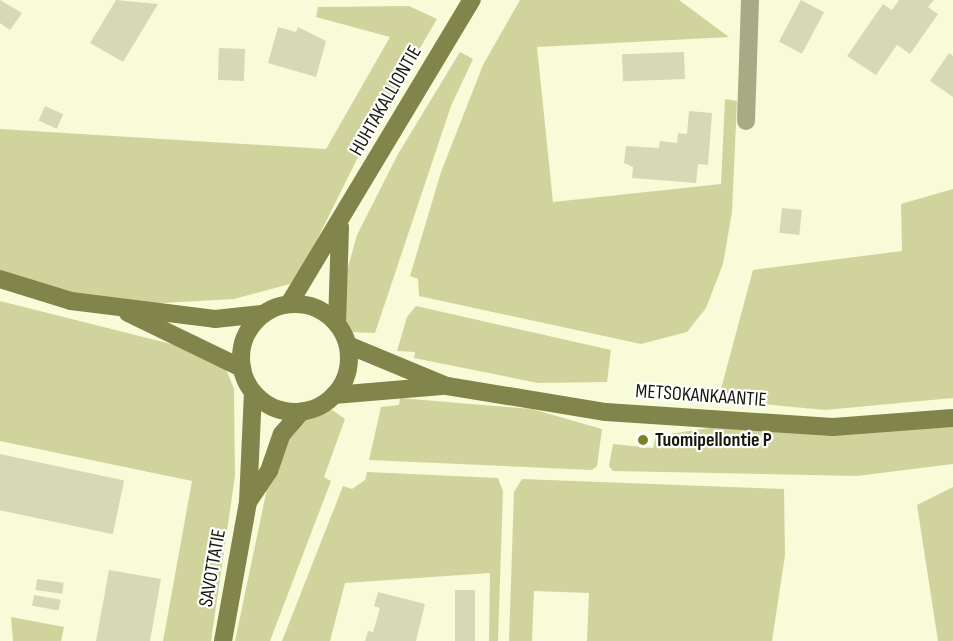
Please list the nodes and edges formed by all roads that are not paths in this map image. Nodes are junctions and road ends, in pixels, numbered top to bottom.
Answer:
1 (472, 0) edge
2 (750, 0) edge
3 (746, 121) dead end
4 (340, 225) junction
5 (0, 279) edge
6 (289, 304) junction
7 (116, 307) junction
8 (262, 314) junction
9 (337, 324) junction
10 (348, 345) junction
11 (242, 368) junction
12 (447, 386) junction
13 (253, 393) junction
14 (334, 395) junction
15 (302, 411) junction
16 (953, 418) edge
17 (248, 502) junction
18 (223, 641) edge

1 - 4 street, HUHTAKALLIONTIE
2 - 3 street
4 - 6 street, HUHTAKALLIONTIE
4 - 9 street
5 - 7 street
6 - 8 street
6 - 9 street
7 - 8 street
7 - 11 street
8 - 11 street
9 - 10 street
10 - 12 street, METSOKANKAANTIE
10 - 14 street
11 - 13 street
12 - 14 street, METSOKANKAANTIE
12 - 16 street, METSOKANKAANTIE
13 - 15 street
13 - 17 street, SAVOTTATIE
14 - 15 street
15 - 17 street, SAVOTTATIE
17 - 18 street, SAVOTTATIE

